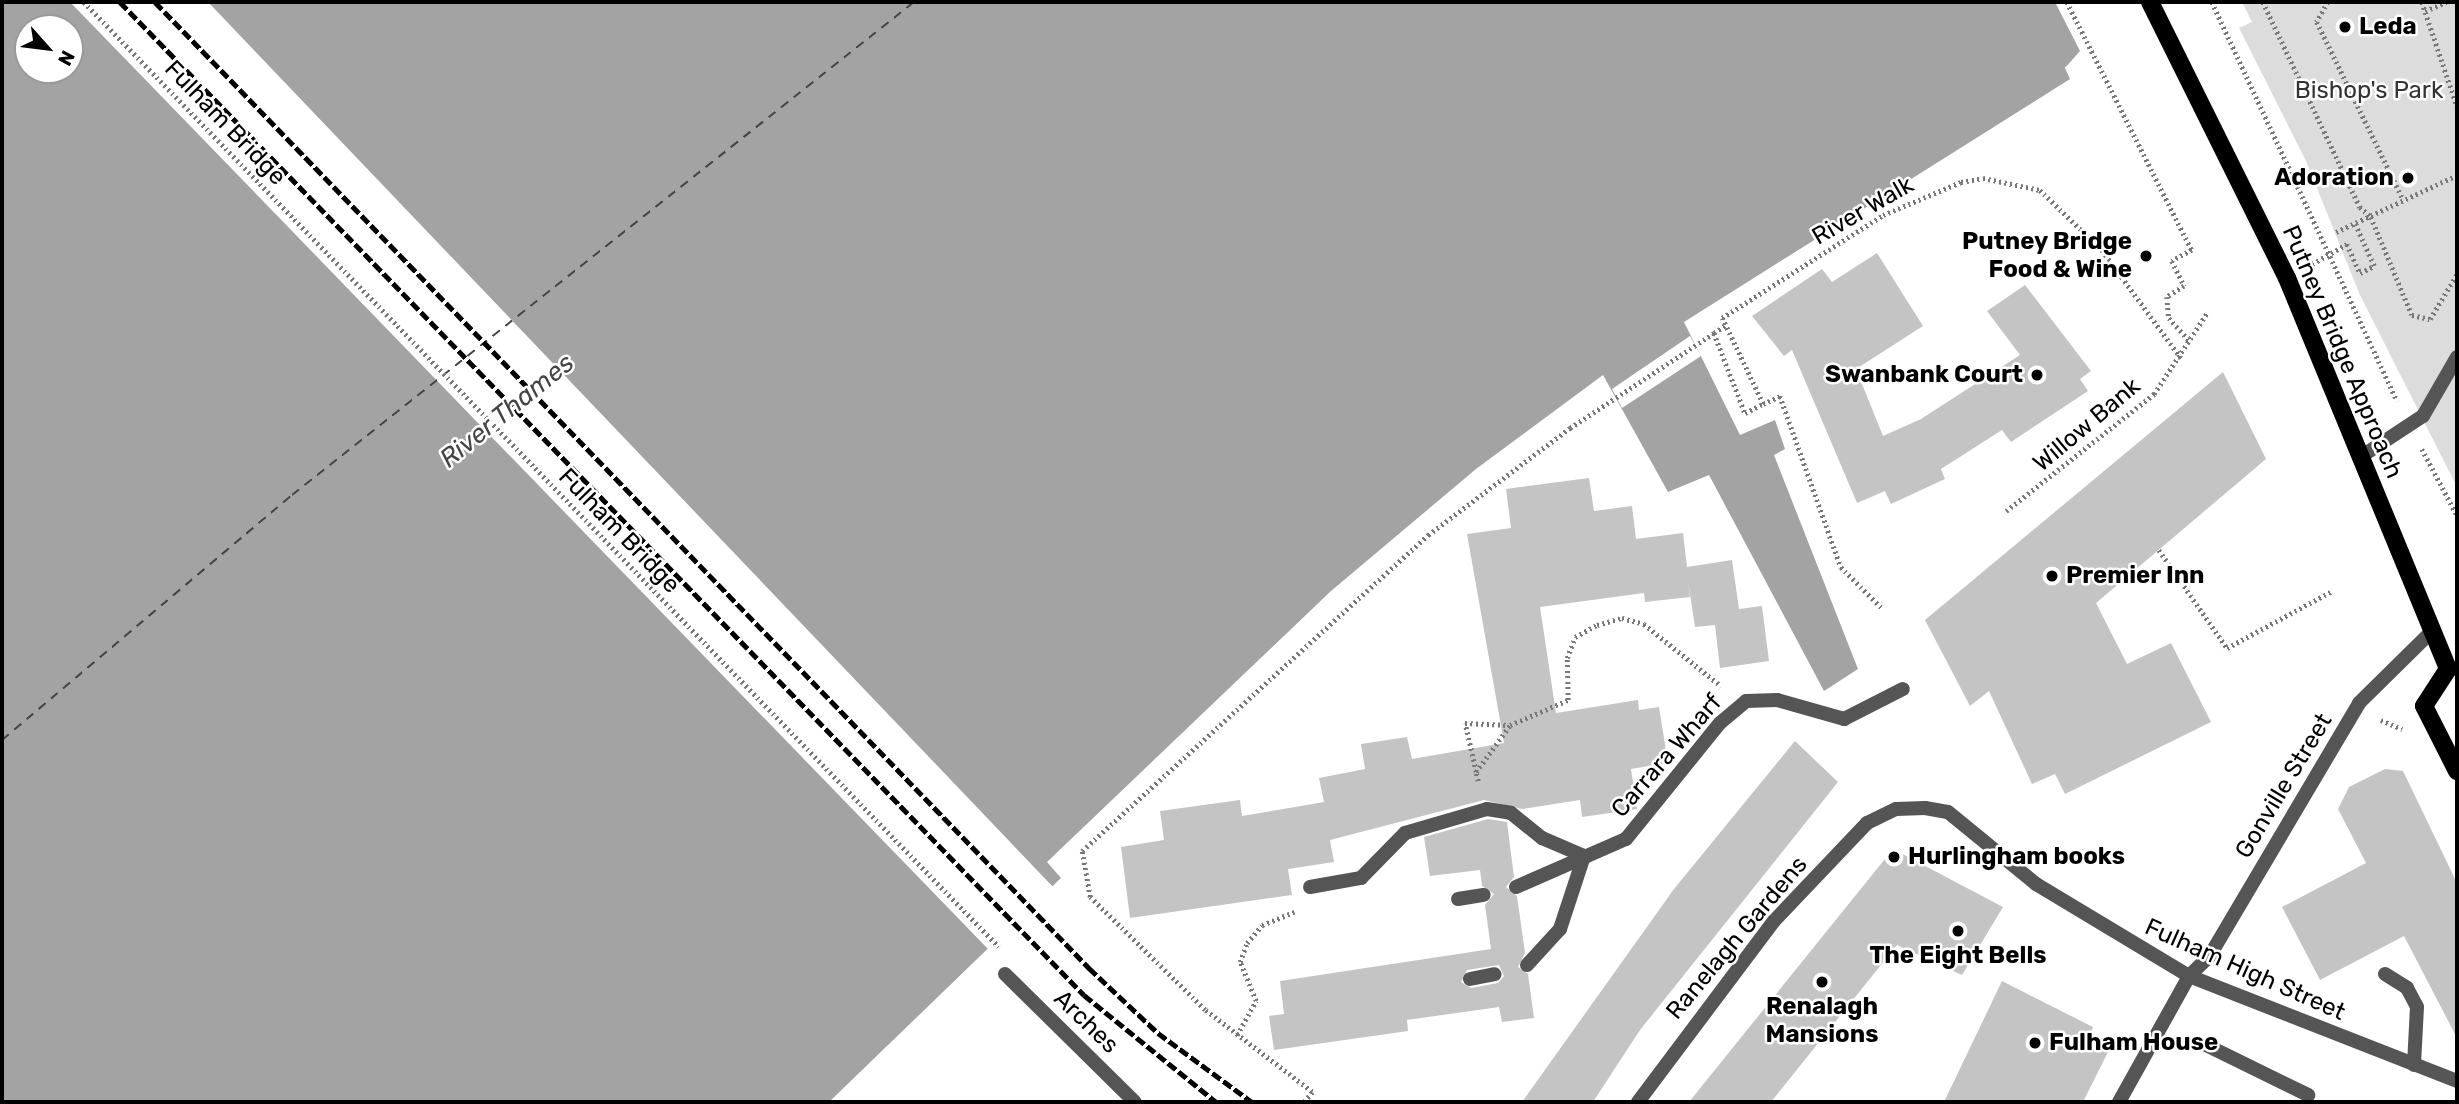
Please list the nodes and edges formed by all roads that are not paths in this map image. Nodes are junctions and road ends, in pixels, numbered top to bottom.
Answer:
1 (2150, 2) edge
2 (2457, 357) edge
3 (2362, 456) junction
4 (2432, 631) junction
5 (2452, 670) edge
6 (1903, 689) dead end
7 (2457, 771) edge
8 (1925, 807) joint
9 (1584, 856) junction
10 (1310, 887) road end
11 (1516, 887) dead end
12 (1484, 895) dead end
13 (1458, 899) dead end
14 (1527, 965) dead end
15 (1004, 974) dead end
16 (1495, 974) dead end
17 (2385, 974) dead end
18 (2189, 976) junction
19 (1470, 979) dead end
20 (2206, 1045) dead end
21 (2414, 1065) junction
22 (2457, 1081) edge
23 (2308, 1095) dead end
24 (1135, 1102) edge
25 (1639, 1102) edge
26 (2119, 1102) edge

1 - 3 main road, Putney Bridge Approach
2 - 3 street
3 - 4 main road, Putney Bridge Approach
4 - 5 main road, Putney Bridge Approach
4 - 18 street, Gonville Street
5 - 7 main road, Putney Bridge Approach
6 - 9 street, Carrara Wharf
8 - 18 street, Fulham High Street
8 - 25 street, Ranelagh Gardens
9 - 10 street
9 - 11 street, Carrara Wharf
9 - 14 street
12 - 13 street
15 - 24 street, Arches
16 - 19 street
17 - 21 street
18 - 21 street, Fulham High Street
18 - 26 street, Gonville Street
20 - 23 street
21 - 22 street, Fulham High Street

